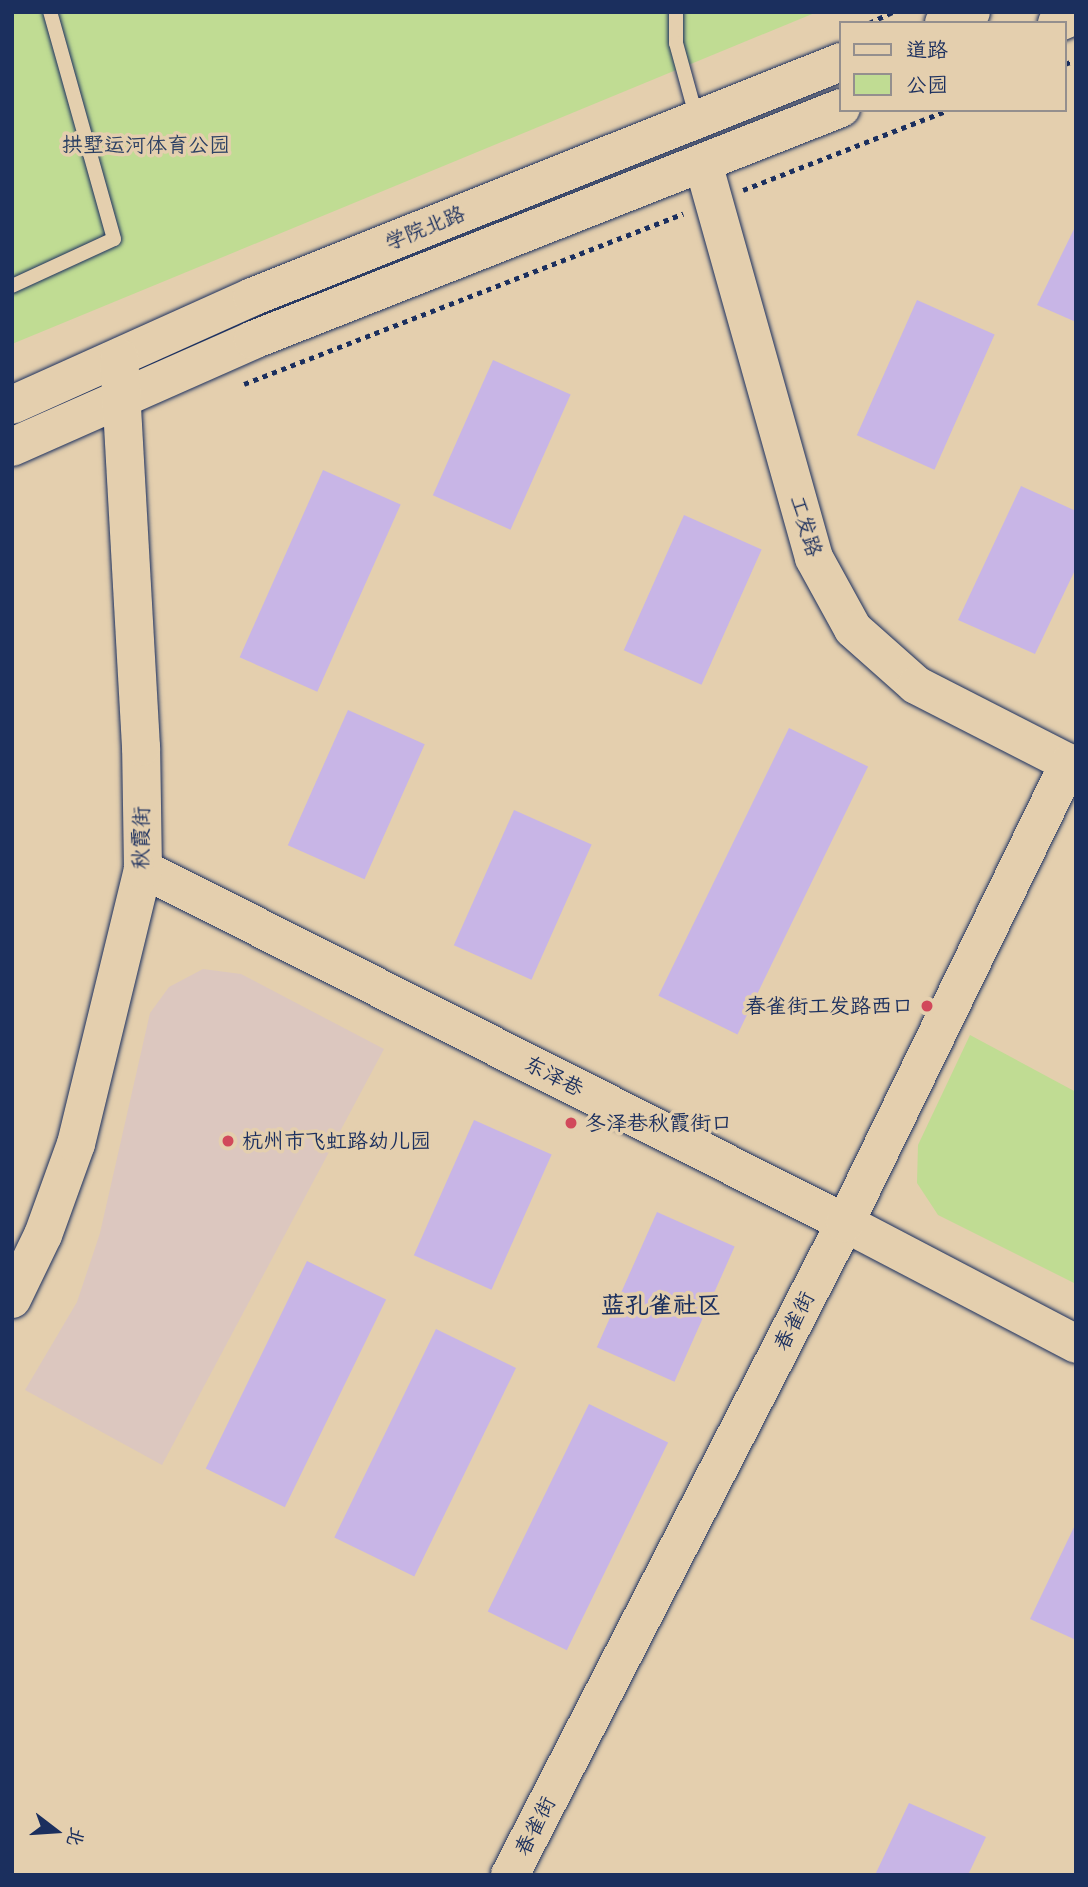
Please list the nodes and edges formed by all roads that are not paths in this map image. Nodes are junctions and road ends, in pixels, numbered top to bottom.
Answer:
1 (50, 12) edge
2 (676, 12) edge
3 (971, 12) edge
4 (949, 21) edge
5 (839, 63) edge
6 (839, 109) edge
7 (697, 120) junction
8 (703, 163) junction
9 (12, 286) edge
10 (119, 358) junction
11 (120, 401) junction
12 (12, 405) edge
13 (12, 447) edge
14 (1072, 765) edge
15 (143, 869) junction
16 (845, 1223) junction
17 (12, 1298) edge
18 (1076, 1345) edge
19 (510, 1875) edge

1 - 9 lane
2 - 7 lane
3 - 4 street
5 - 7 street, 学院北路
6 - 8 street, 学院北路
7 - 10 street, 学院北路
8 - 11 street, 学院北路
8 - 14 street, 工发路
10 - 11 street, 秋霞街
10 - 12 street, 学院北路
11 - 13 street, 学院北路
11 - 15 street, 秋霞街
14 - 16 street, 春雀街
15 - 16 street, 东泽巷
15 - 17 street, 秋霞街
16 - 18 street, 东泽巷
16 - 19 street, 春雀街

